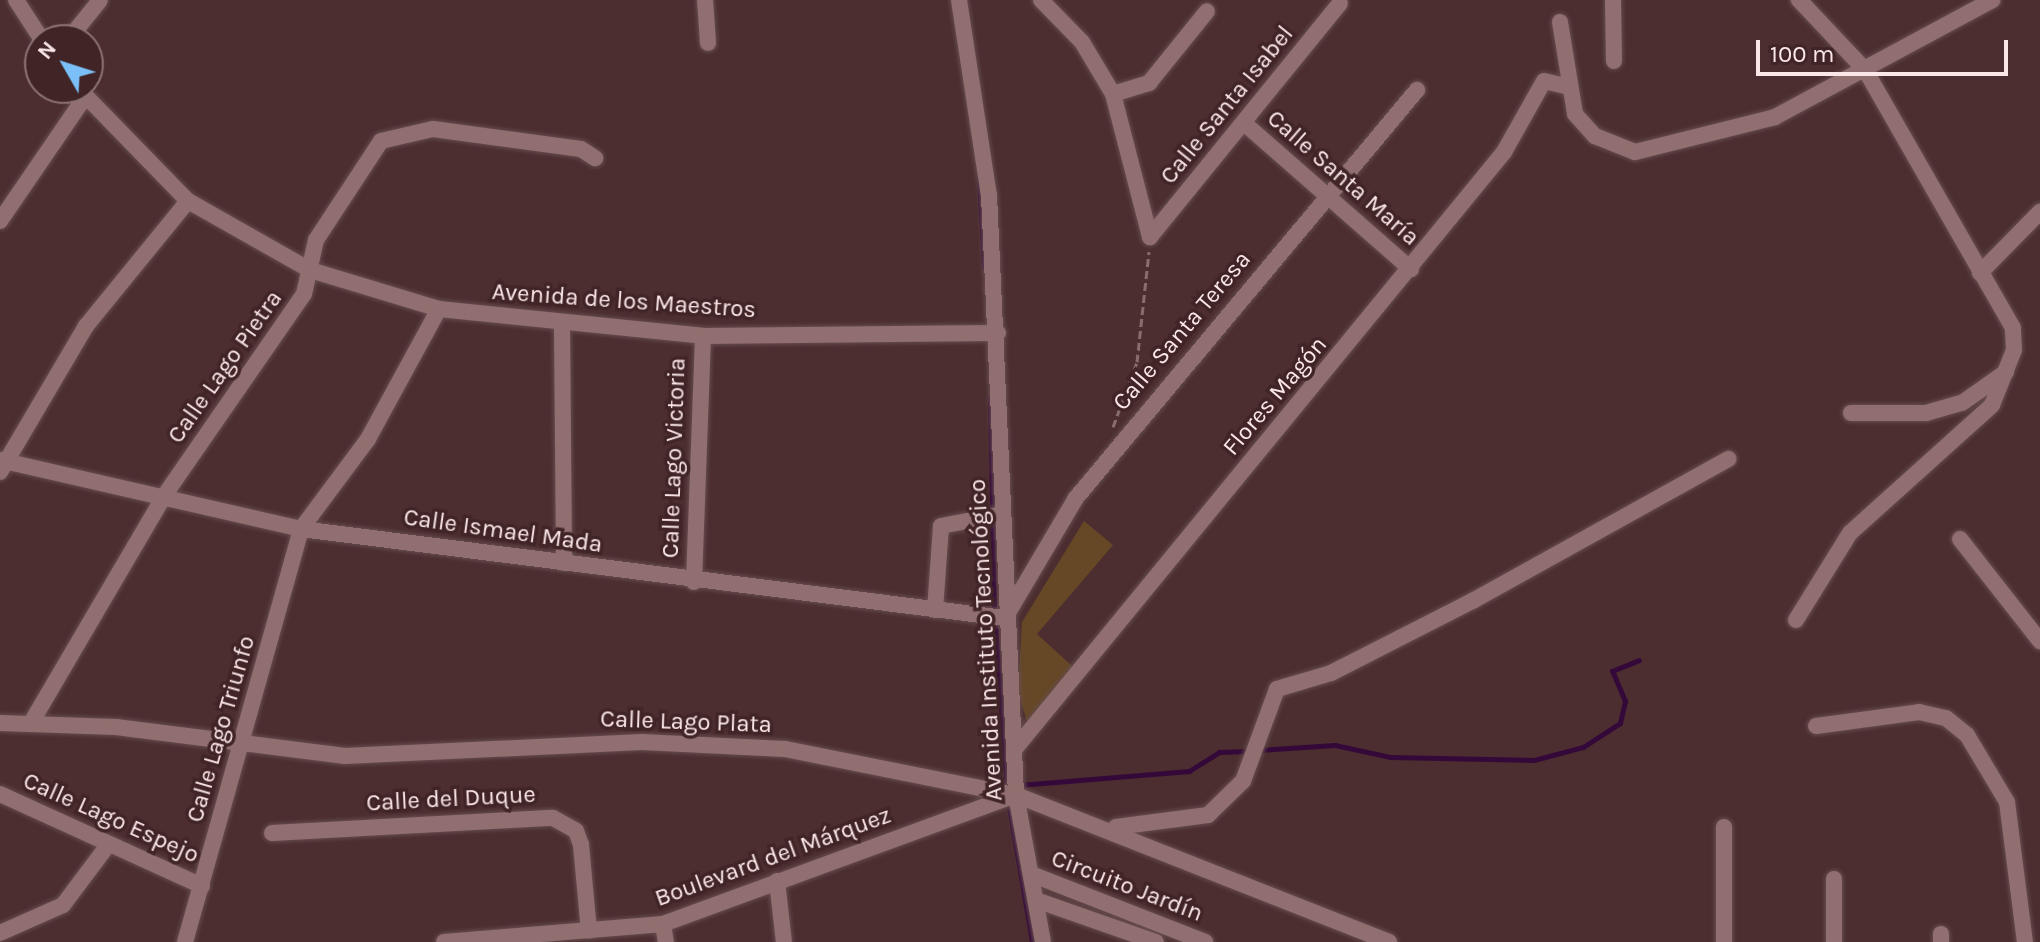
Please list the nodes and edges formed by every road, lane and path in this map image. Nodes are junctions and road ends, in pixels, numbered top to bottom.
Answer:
1 (16, 0) edge
2 (100, 0) edge
3 (705, 0) edge
4 (959, 0) edge
5 (1041, 0) edge
6 (1613, 0) edge
7 (1799, 0) edge
8 (1992, 0) edge
9 (1340, 3) dead end
10 (1207, 11) dead end
11 (1560, 22) dead end
12 (32, 24) edge
13 (81, 24) edge
14 (708, 43) dead end
15 (1614, 61) dead end
16 (1866, 71) junction
17 (1565, 86) junction
18 (1417, 90) dead end
19 (1113, 94) junction
20 (74, 104) edge
21 (92, 104) edge
22 (1244, 123) junction
23 (595, 158) dead end
24 (1327, 194) junction
25 (188, 201) junction
26 (2040, 212) edge
27 (0, 221) edge
28 (1150, 237) junction
29 (1411, 269) junction
30 (310, 270) junction
31 (1980, 273) junction
32 (439, 309) junction
33 (562, 326) junction
34 (998, 333) junction
35 (703, 336) junction
36 (2008, 371) junction
37 (1851, 413) dead end
38 (1109, 436) dead end
39 (1728, 459) dead end
40 (2, 464) edge
41 (164, 496) junction
42 (1003, 514) junction
43 (301, 529) junction
44 (1960, 539) dead end
45 (564, 563) junction
46 (694, 582) junction
47 (935, 610) junction
48 (1005, 618) junction
49 (1796, 620) dead end
50 (2040, 641) edge
51 (0, 723) edge
52 (31, 723) junction
53 (1816, 726) dead end
54 (242, 742) junction
55 (1014, 750) junction
56 (0, 794) edge
57 (1016, 795) junction
58 (1110, 827) junction
59 (1724, 827) dead end
60 (272, 833) dead end
61 (108, 845) junction
62 (1031, 874) junction
63 (1834, 879) dead end
64 (777, 881) junction
65 (202, 886) junction
66 (1036, 900) junction
67 (1154, 923) junction
68 (663, 924) junction
69 (589, 931) junction
70 (0, 933) edge
71 (558, 938) edge
72 (185, 942) edge
73 (444, 942) edge
74 (666, 942) edge
75 (784, 942) edge
76 (1043, 942) edge
77 (1154, 942) edge
78 (1205, 942) edge
79 (1389, 942) edge
80 (1724, 942) edge
81 (1834, 942) edge
82 (2025, 942) edge

1 - 12 street
2 - 13 street
3 - 14 street
4 - 34 street, Avenida Instituto Tecnológico
5 - 19 street, Calle Santa Isabel
6 - 15 street
7 - 16 street
8 - 16 street
9 - 22 street, Calle Santa Isabel
10 - 19 street
11 - 17 street
16 - 17 street
16 - 31 street
17 - 29 street, Flores Magón
18 - 24 street, Calle Santa Teresa
19 - 28 street, Calle Santa Isabel
20 - 27 street
21 - 25 street, Avenida de los Maestros
22 - 24 street, Calle Santa María
22 - 28 street, Calle Santa Isabel
23 - 30 street, Calle Lago Pietra
24 - 29 street, Calle Santa María
24 - 48 street, Calle Santa Teresa
25 - 30 street, Avenida de los Maestros
25 - 40 street
26 - 31 street
28 - 38 path
29 - 55 street, Flores Magón
30 - 32 street, Avenida de los Maestros
30 - 41 street, Calle Lago Pietra
31 - 36 street
32 - 33 street, Avenida de los Maestros
32 - 43 street
33 - 35 street, Avenida de los Maestros
33 - 45 street
34 - 35 street, Avenida de los Maestros
34 - 42 street, Avenida Instituto Tecnológico
35 - 46 street, Calle Lago Victoria
36 - 37 street
36 - 49 street
39 - 58 street
40 - 41 street, Calle Ismael Mada
41 - 43 street, Calle Ismael Mada
41 - 52 street, Calle Lago Pietra
42 - 47 street
42 - 48 street, Avenida Instituto Tecnológico
43 - 45 street, Calle Ismael Mada
43 - 54 street, Calle Lago Triunfo
44 - 50 street
45 - 46 street, Calle Ismael Mada
46 - 47 street, Calle Ismael Mada
47 - 48 street, Calle Ismael Mada
48 - 55 street, Avenida Instituto Tecnológico
51 - 52 street, Calle Lago Plata
52 - 54 street, Calle Lago Plata
53 - 82 street
54 - 57 street, Calle Lago Plata
54 - 65 street, Calle Lago Triunfo
55 - 57 street, Avenida Instituto Tecnológico
56 - 61 street, Calle Lago Espejo
57 - 58 street, Calle Lago Plata
57 - 62 street, Avenida Instituto Tecnológico
57 - 64 street, Boulevard del Márquez
58 - 79 street, Calle Lago Plata
59 - 80 street
60 - 69 street, Calle del Duque
61 - 65 street, Calle Lago Espejo
61 - 70 street
62 - 66 street, Avenida Instituto Tecnológico
62 - 67 street, Circuito Jardín
63 - 81 street
64 - 68 street, Boulevard del Márquez
64 - 75 street
65 - 72 street, Calle Lago Triunfo
66 - 76 street, Avenida Instituto Tecnológico
66 - 77 street, Circuito Jardín
67 - 77 street
67 - 78 street, Circuito Jardín
68 - 69 street, Boulevard del Márquez
68 - 74 street
69 - 71 street, Boulevard del Márquez
71 - 73 street, Boulevard del Márquez

